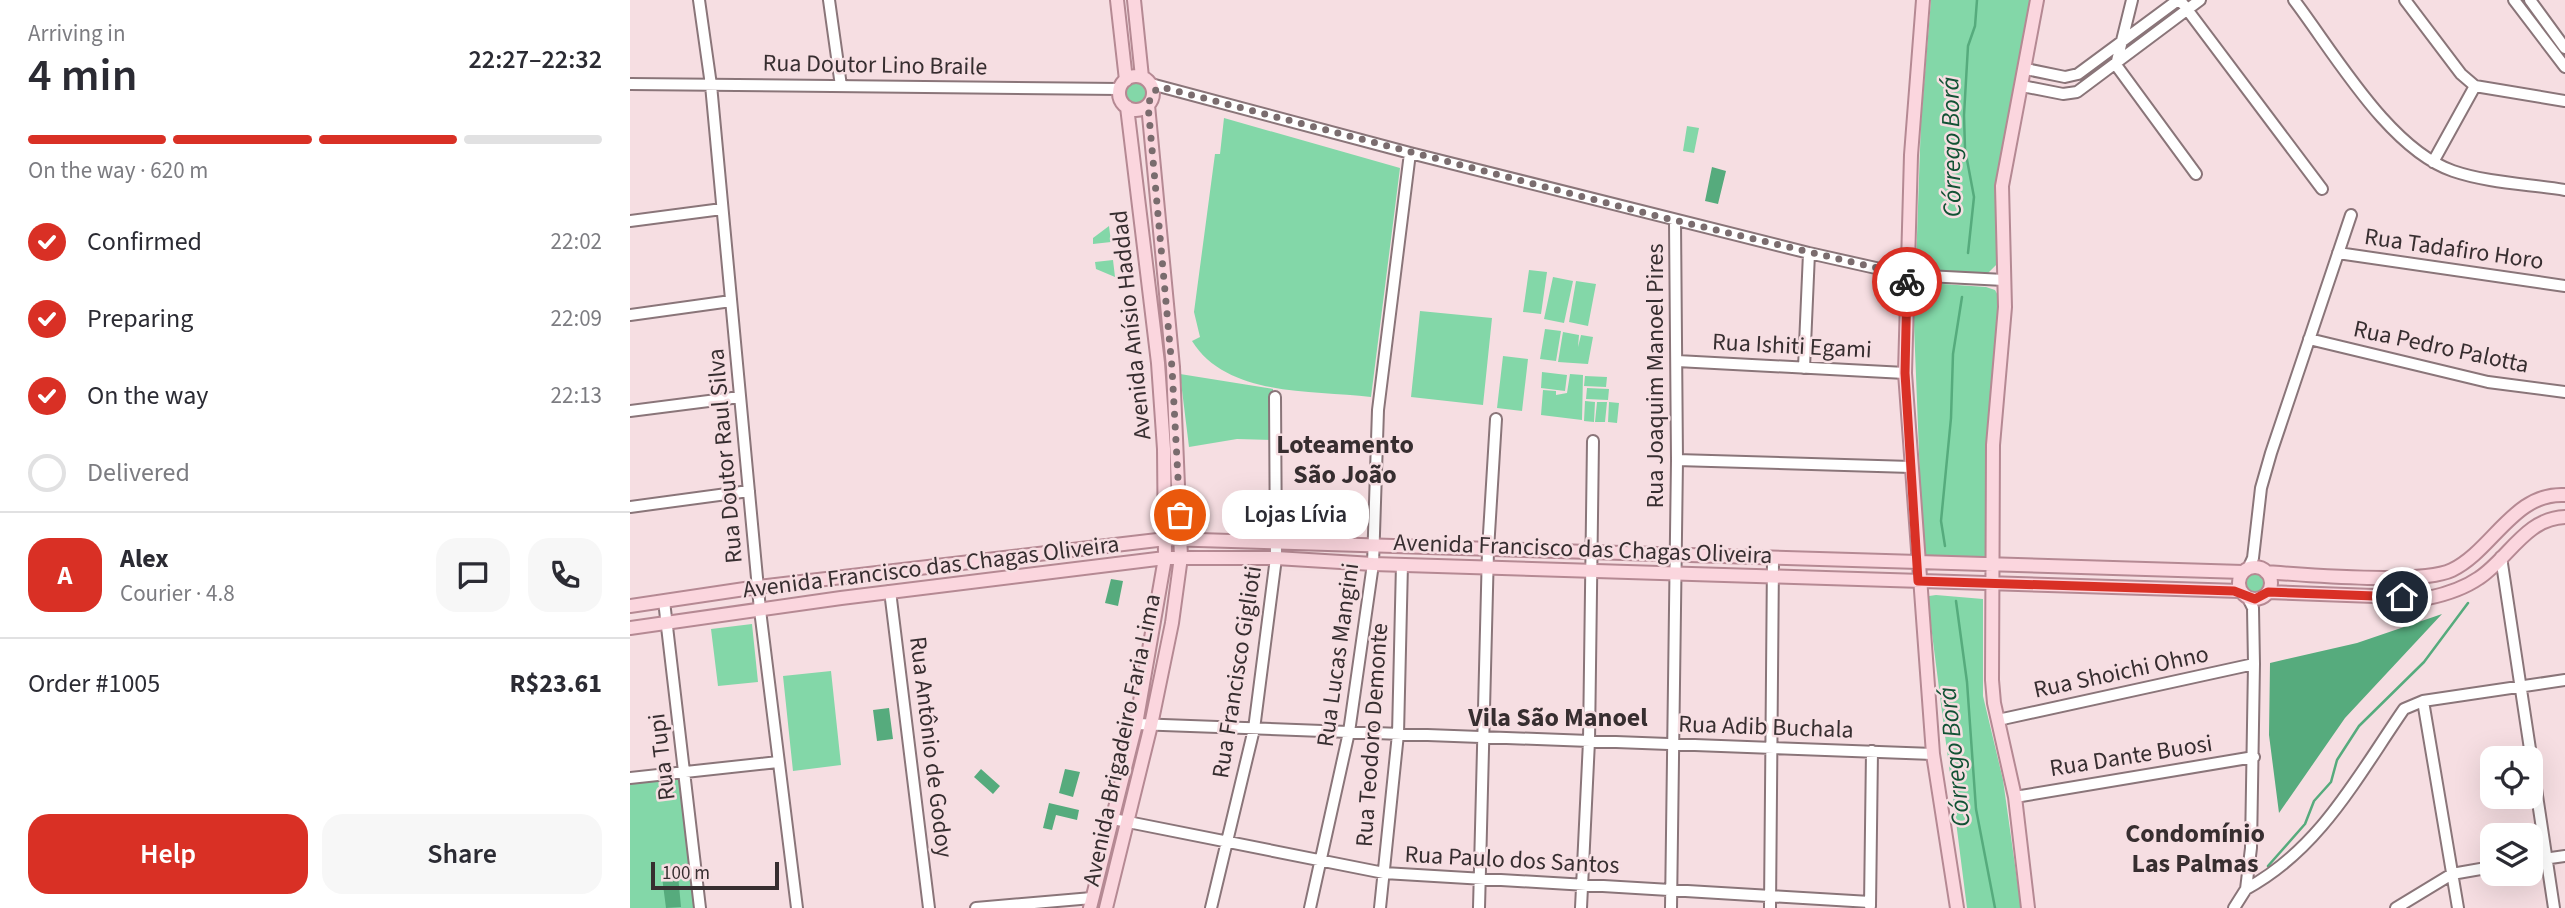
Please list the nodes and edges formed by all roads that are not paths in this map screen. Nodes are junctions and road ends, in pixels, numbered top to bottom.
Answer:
1 (699, 0) edge
2 (829, 0) edge
3 (1117, 0) edge
4 (1134, 0) edge
5 (1923, 0) edge
6 (2038, 0) edge
7 (2132, 0) edge
8 (2200, 0) edge
9 (2294, 0) edge
10 (2405, 0) edge
11 (2514, 0) edge
12 (2530, 0) edge
13 (2182, 3) edge
14 (2122, 43) junction
15 (2562, 47) edge
16 (2116, 65) junction
17 (2565, 67) edge
18 (2025, 69) junction
19 (2071, 77) junction
20 (630, 84) edge
21 (711, 85) junction
22 (1123, 85) junction
23 (1152, 85) junction
24 (841, 86) junction
25 (2022, 86) junction
26 (2475, 86) junction
27 (2077, 92) junction
28 (2564, 100) edge
29 (1148, 105) junction
30 (1128, 107) junction
31 (1410, 153) junction
32 (2433, 162) junction
33 (2196, 174) dead end
34 (2322, 189) dead end
35 (2565, 190) edge
36 (722, 209) junction
37 (2351, 215) dead end
38 (630, 221) edge
39 (1675, 221) junction
40 (1809, 253) junction
41 (2338, 253) junction
42 (1907, 275) junction
43 (2004, 280) junction
44 (2565, 286) edge
45 (731, 301) junction
46 (630, 315) edge
47 (2309, 338) junction
48 (1172, 361) junction
49 (1677, 361) junction
50 (1158, 363) junction
51 (1804, 368) junction
52 (1905, 373) junction
53 (2565, 393) edge
54 (740, 397) junction
55 (1275, 397) dead end
56 (630, 411) edge
57 (1496, 419) dead end
58 (1593, 441) dead end
59 (1677, 460) junction
60 (1911, 467) junction
61 (749, 491) junction
62 (2565, 495) edge
63 (630, 507) edge
64 (2565, 517) edge
65 (1166, 539) junction
66 (1181, 539) junction
67 (1277, 540) junction
68 (1374, 547) junction
69 (1093, 548) junction
70 (1489, 550) junction
71 (1592, 554) junction
72 (1675, 556) junction
73 (1181, 557) junction
74 (2501, 557) junction
75 (1165, 558) junction
76 (1276, 558) junction
77 (1773, 559) junction
78 (974, 562) junction
79 (1373, 564) junction
80 (1402, 564) junction
81 (1917, 564) junction
82 (2248, 566) junction
83 (1095, 567) junction
84 (1488, 567) junction
85 (1993, 567) junction
86 (2023, 568) junction
87 (1593, 570) junction
88 (2264, 570) junction
89 (2487, 571) junction
90 (888, 572) junction
91 (1676, 574) junction
92 (1773, 576) junction
93 (839, 578) junction
94 (2504, 580) junction
95 (1918, 581) junction
96 (974, 582) junction
97 (1993, 583) junction
98 (2022, 585) junction
99 (758, 587) junction
100 (890, 592) junction
101 (2254, 597) junction
102 (841, 598) junction
103 (664, 601) junction
104 (630, 606) edge
105 (760, 610) junction
106 (667, 623) junction
107 (630, 628) edge
108 (2254, 664) junction
109 (2565, 680) edge
110 (2522, 686) junction
111 (2423, 701) junction
112 (1998, 720) junction
113 (1136, 724) junction
114 (1152, 725) junction
115 (1254, 729) junction
116 (1349, 732) junction
117 (1398, 734) junction
118 (1484, 737) junction
119 (1589, 741) junction
120 (1675, 744) junction
121 (1771, 748) junction
122 (1872, 751) junction
123 (1933, 754) junction
124 (2254, 757) junction
125 (778, 762) junction
126 (686, 772) junction
127 (630, 778) edge
128 (2015, 797) junction
129 (1113, 820) junction
130 (1128, 822) junction
131 (1228, 842) junction
132 (2565, 856) edge
133 (2543, 859) edge
134 (2546, 859) junction
135 (1322, 861) junction
136 (2480, 869) edge
137 (1384, 873) junction
138 (2452, 874) junction
139 (1480, 879) junction
140 (1583, 885) junction
141 (2246, 889) junction
142 (1673, 890) junction
143 (1770, 896) junction
144 (1091, 903) edge
145 (1107, 904) edge
146 (1870, 905) edge
147 (700, 908) edge
148 (797, 908) edge
149 (929, 908) edge
150 (976, 908) edge
151 (1212, 908) edge
152 (1310, 908) edge
153 (1380, 908) edge
154 (1479, 908) edge
155 (1581, 908) edge
156 (1671, 908) edge
157 (1770, 908) edge
158 (1957, 908) edge
159 (2028, 908) edge
160 (2234, 908) edge
161 (2396, 908) edge
162 (2458, 908) edge
163 (2554, 908) edge

1 - 21 street, Rua Doutor Raul Silva
2 - 24 street
3 - 22 main road
4 - 23 main road
5 - 42 main road
6 - 18 main road
7 - 14 street
8 - 13 street
9 - 32 street
10 - 26 street
11 - 15 street
12 - 15 street
13 - 14 street
13 - 16 street
13 - 34 street
14 - 16 street
14 - 19 street
15 - 17 street
16 - 27 street
16 - 33 street
18 - 19 street
18 - 25 main road
19 - 27 street
20 - 21 street, Rua Doutor Lino Braile
21 - 24 street, Rua Doutor Lino Braile
21 - 36 street, Rua Doutor Raul Silva
22 - 23 main road
22 - 24 street, Rua Doutor Lino Braile
22 - 30 main road, Avenida Anísio Haddad
23 - 29 main road
23 - 31 street
25 - 27 street
25 - 43 main road
26 - 28 street
26 - 32 street
29 - 30 main road
29 - 48 main road, Avenida Anísio Haddad
30 - 50 main road, Avenida Anísio Haddad
31 - 39 street
31 - 68 street, Rua Lucas Mangini
32 - 35 street
36 - 38 street
36 - 45 street, Rua Doutor Raul Silva
37 - 41 street
39 - 40 street
39 - 49 street, Rua Joaquim Manoel Pires
40 - 42 street
40 - 51 street
41 - 44 street, Rua Tadafiro Horo
41 - 47 street
42 - 43 street
42 - 52 main road
43 - 85 main road
45 - 46 street
45 - 54 street, Rua Doutor Raul Silva
47 - 53 street, Rua Pedro Palotta
47 - 82 street
48 - 50 main road
48 - 66 main road, Avenida Anísio Haddad
49 - 51 street, Rua Ishiti Egami
49 - 59 street, Rua Joaquim Manoel Pires
50 - 65 main road, Avenida Anísio Haddad
51 - 52 street, Rua Ishiti Egami
52 - 60 main road
54 - 56 street
54 - 61 street, Rua Doutor Raul Silva
55 - 67 street, Rua Francisco Giglioti
57 - 70 street
58 - 71 street
59 - 60 street
59 - 72 street, Rua Joaquim Manoel Pires
60 - 81 main road
61 - 63 street
61 - 99 street, Rua Doutor Raul Silva
62 - 88 main road, Avenida Francisco das Chagas Oliveira
64 - 74 main road, Avenida Francisco das Chagas Oliveira
65 - 66 main road, Avenida Francisco das Chagas Oliveira
65 - 69 main road, Avenida Francisco das Chagas Oliveira
65 - 75 main road, Avenida Brigadeiro Faria Lima
66 - 67 main road, Avenida Francisco das Chagas Oliveira
66 - 73 main road, Avenida Brigadeiro Faria Lima
67 - 68 main road, Avenida Francisco das Chagas Oliveira
67 - 76 street, Rua Francisco Giglioti
68 - 70 main road, Avenida Francisco das Chagas Oliveira
68 - 79 street, Rua Lucas Mangini
69 - 78 main road, Avenida Francisco das Chagas Oliveira
69 - 83 main road
70 - 71 main road, Avenida Francisco das Chagas Oliveira
70 - 84 street
71 - 72 main road, Avenida Francisco das Chagas Oliveira
71 - 87 street
72 - 77 main road, Avenida Francisco das Chagas Oliveira
72 - 91 street, Rua Joaquim Manoel Pires
73 - 75 main road, Avenida Francisco das Chagas Oliveira
73 - 76 main road, Avenida Francisco das Chagas Oliveira
73 - 114 main road, Avenida Brigadeiro Faria Lima
74 - 89 main road, Avenida Francisco das Chagas Oliveira
74 - 94 street
75 - 83 main road, Avenida Francisco das Chagas Oliveira
75 - 113 main road, Avenida Brigadeiro Faria Lima
76 - 79 main road, Avenida Francisco das Chagas Oliveira
76 - 115 street, Rua Francisco Giglioti
77 - 81 main road, Avenida Francisco das Chagas Oliveira
77 - 92 street
78 - 90 main road, Avenida Francisco das Chagas Oliveira
78 - 96 main road
79 - 80 main road, Avenida Francisco das Chagas Oliveira
79 - 116 street, Rua Lucas Mangini
80 - 84 main road, Avenida Francisco das Chagas Oliveira
80 - 117 street, Rua Teodoro Demonte
81 - 85 main road, Avenida Francisco das Chagas Oliveira
81 - 95 main road
82 - 86 main road, Avenida Francisco das Chagas Oliveira
82 - 88 main road, Avenida Francisco das Chagas Oliveira
82 - 101 main road
83 - 96 main road, Avenida Francisco das Chagas Oliveira
84 - 87 main road, Avenida Francisco das Chagas Oliveira
84 - 118 street
85 - 86 main road, Avenida Francisco das Chagas Oliveira
85 - 97 main road
86 - 98 main road
87 - 91 main road, Avenida Francisco das Chagas Oliveira
87 - 119 street
88 - 101 main road
89 - 94 street
89 - 101 main road, Avenida Francisco das Chagas Oliveira
90 - 93 main road, Avenida Francisco das Chagas Oliveira
90 - 100 main road
91 - 92 main road, Avenida Francisco das Chagas Oliveira
91 - 120 street, Rua Joaquim Manoel Pires
92 - 95 main road, Avenida Francisco das Chagas Oliveira
92 - 121 street
93 - 99 main road, Avenida Francisco das Chagas Oliveira
93 - 102 main road
94 - 110 street
95 - 97 main road, Avenida Francisco das Chagas Oliveira
95 - 123 main road
96 - 100 main road, Avenida Francisco das Chagas Oliveira
97 - 98 main road, Avenida Francisco das Chagas Oliveira
97 - 112 main road
98 - 101 main road, Avenida Francisco das Chagas Oliveira
99 - 103 main road, Avenida Francisco das Chagas Oliveira
99 - 105 street, Rua Doutor Raul Silva
100 - 102 main road, Avenida Francisco das Chagas Oliveira
100 - 149 street, Rua Antônio de Godoy
101 - 108 street
102 - 105 main road, Avenida Francisco das Chagas Oliveira
103 - 104 main road, Avenida Francisco das Chagas Oliveira
103 - 106 street, Rua Tupi
105 - 106 main road, Avenida Francisco das Chagas Oliveira
105 - 125 street, Rua Doutor Raul Silva
106 - 107 main road, Avenida Francisco das Chagas Oliveira
106 - 126 street, Rua Tupi
108 - 112 street, Rua Shoichi Ohno
108 - 124 street
109 - 110 street
110 - 111 street
110 - 134 street
111 - 138 street
111 - 141 street
112 - 128 main road
113 - 114 street, Rua Adib Buchala
113 - 129 main road, Avenida Brigadeiro Faria Lima
114 - 115 street, Rua Adib Buchala
114 - 130 main road, Avenida Brigadeiro Faria Lima
115 - 116 street, Rua Adib Buchala
115 - 131 street, Rua Francisco Giglioti
116 - 117 street, Rua Adib Buchala
116 - 135 street, Rua Lucas Mangini
117 - 118 street, Rua Adib Buchala
117 - 137 street, Rua Teodoro Demonte
118 - 119 street, Rua Adib Buchala
118 - 139 street
119 - 120 street, Rua Adib Buchala
119 - 140 street
120 - 121 street, Rua Adib Buchala
120 - 142 street, Rua Joaquim Manoel Pires
121 - 122 street, Rua Adib Buchala
121 - 143 street
122 - 123 street, Rua Adib Buchala
122 - 146 street
123 - 158 main road
124 - 128 street, Rua Dante Buosi
124 - 141 street
125 - 126 street
125 - 148 street, Rua Doutor Raul Silva
126 - 127 street
126 - 147 street, Rua Tupi
128 - 159 main road
129 - 130 street, Rua Paulo dos Santos
129 - 144 main road, Avenida Brigadeiro Faria Lima
130 - 131 street, Rua Paulo dos Santos
130 - 145 main road, Avenida Brigadeiro Faria Lima
131 - 135 street, Rua Paulo dos Santos
131 - 151 street, Rua Francisco Giglioti
132 - 134 street
133 - 134 street
134 - 163 street
135 - 137 street, Rua Paulo dos Santos
135 - 152 street, Rua Lucas Mangini
136 - 138 street
137 - 139 street, Rua Paulo dos Santos
137 - 153 street, Rua Teodoro Demonte
138 - 161 street
138 - 162 street
139 - 140 street, Rua Paulo dos Santos
139 - 154 street
140 - 142 street, Rua Paulo dos Santos
140 - 155 street
141 - 160 street
142 - 143 street, Rua Paulo dos Santos
142 - 156 street, Rua Joaquim Manoel Pires
143 - 146 street, Rua Paulo dos Santos
143 - 157 street
144 - 145 main road
144 - 150 street

